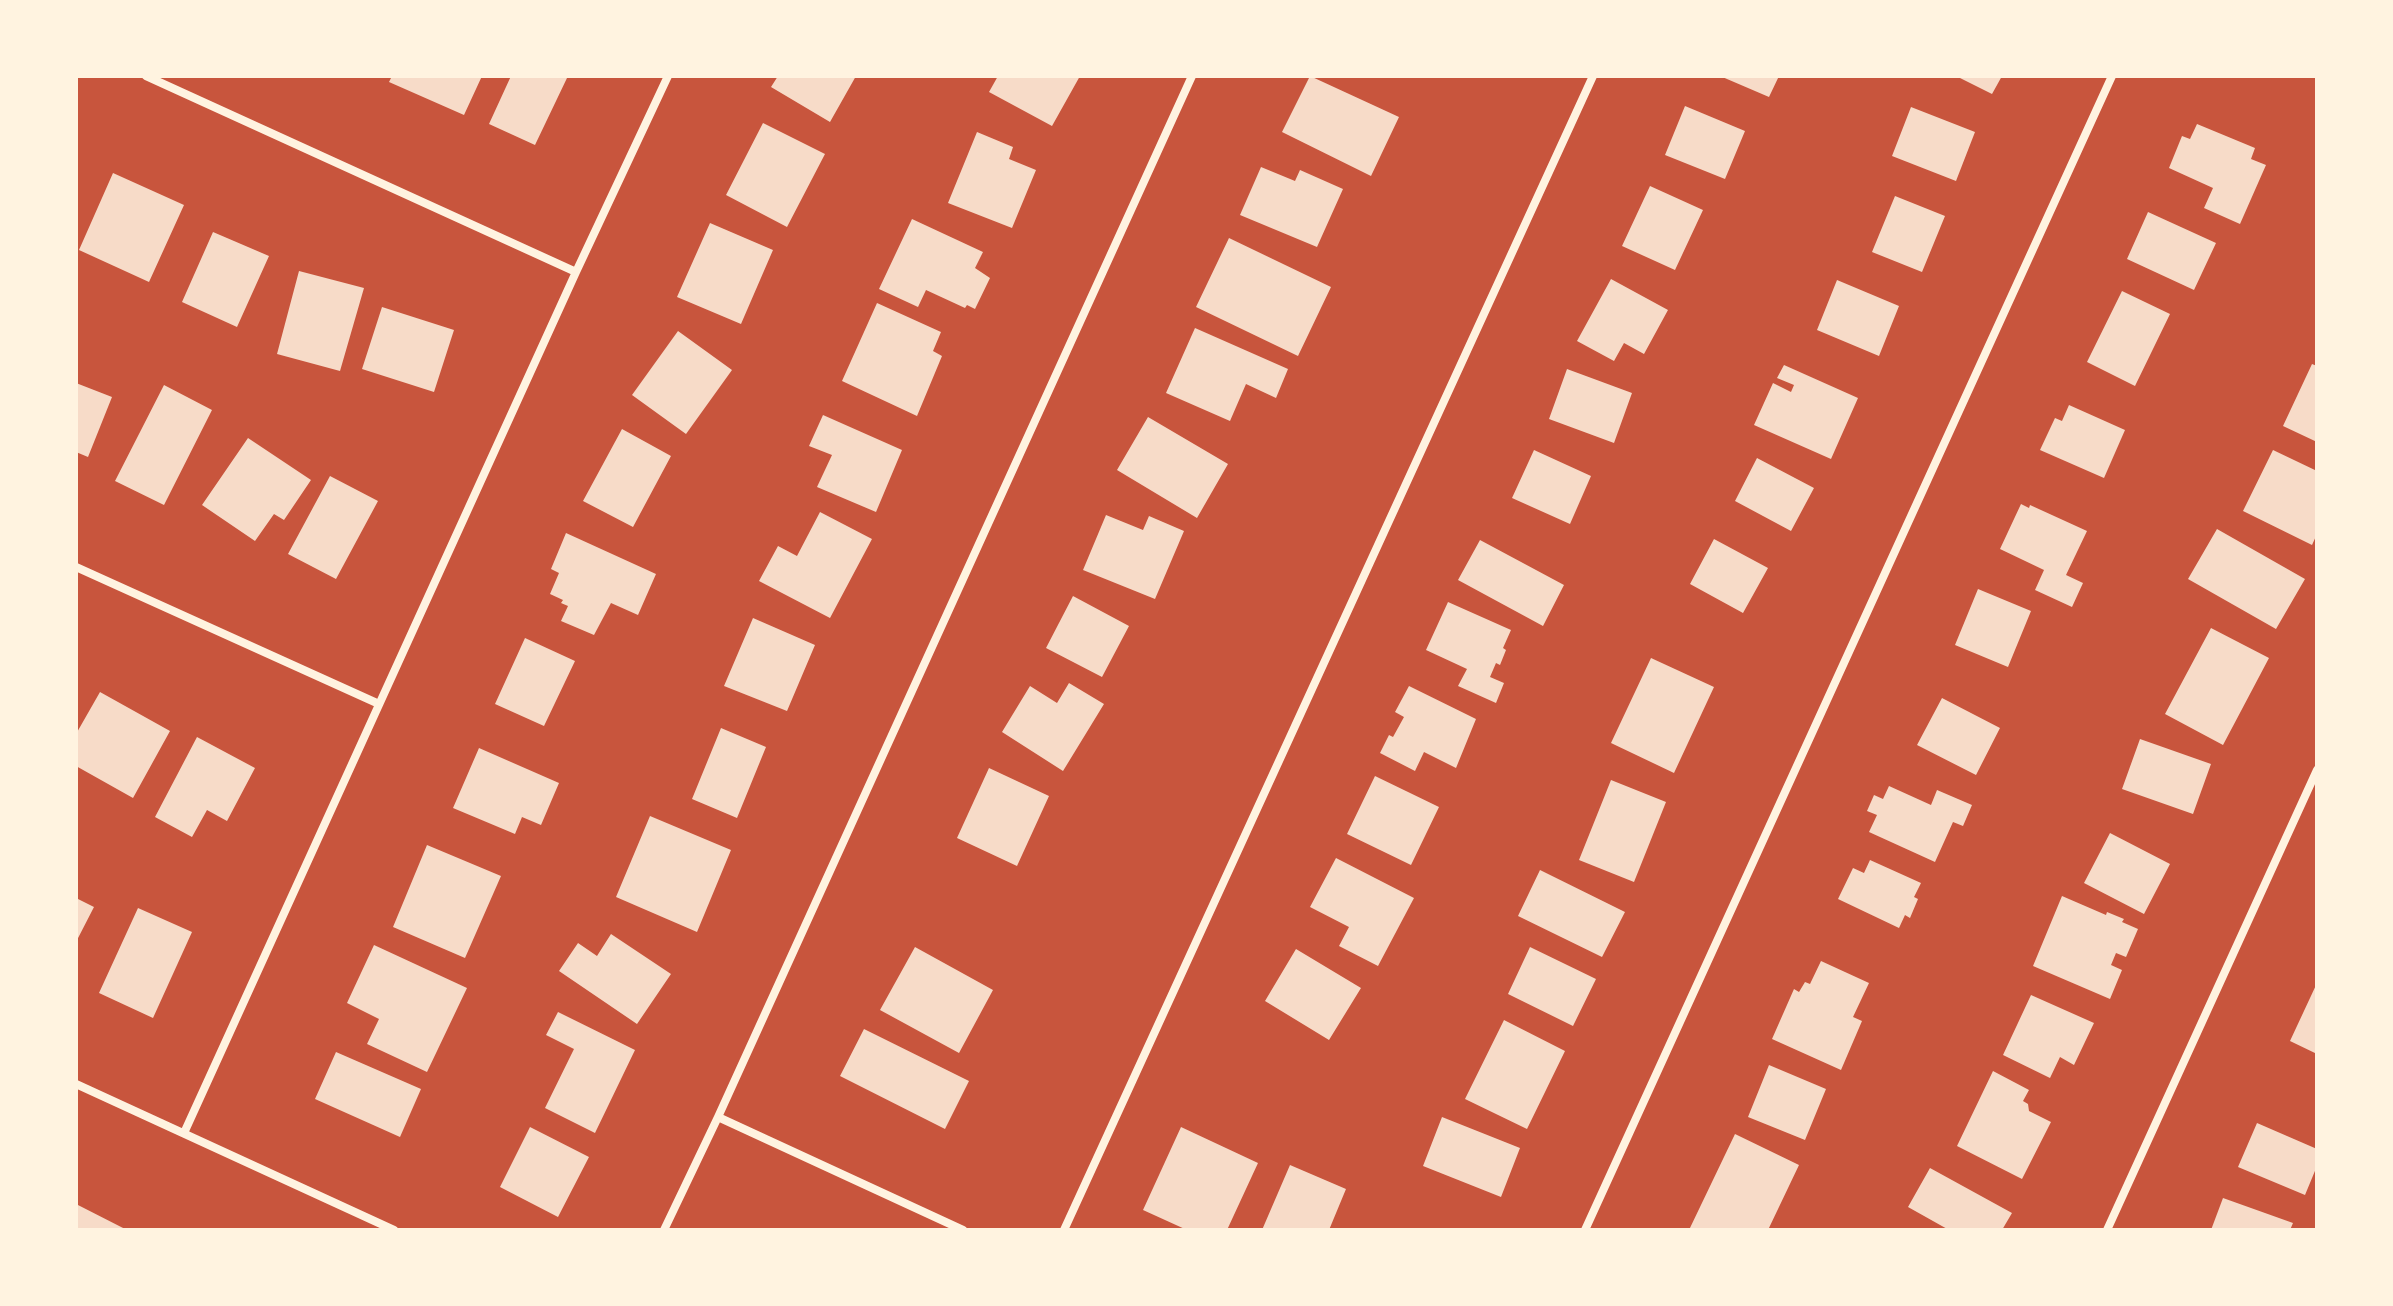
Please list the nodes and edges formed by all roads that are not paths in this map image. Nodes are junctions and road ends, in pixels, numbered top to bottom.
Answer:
1 (146, 76) edge
2 (668, 76) edge
3 (1192, 76) edge
4 (1593, 76) edge
5 (2112, 76) edge
6 (576, 272) junction
7 (76, 567) edge
8 (379, 704) junction
9 (2317, 770) edge
10 (76, 1084) edge
11 (718, 1117) junction
12 (184, 1133) junction
13 (394, 1230) edge
14 (664, 1230) edge
15 (963, 1230) edge
16 (1064, 1230) edge
17 (1585, 1230) edge
18 (2107, 1230) edge

1 - 6 street
2 - 6 street
3 - 11 street
4 - 16 street
5 - 17 street
6 - 8 street
7 - 8 street
8 - 12 street
9 - 18 street
10 - 12 street
11 - 14 street
11 - 15 street
12 - 13 street

